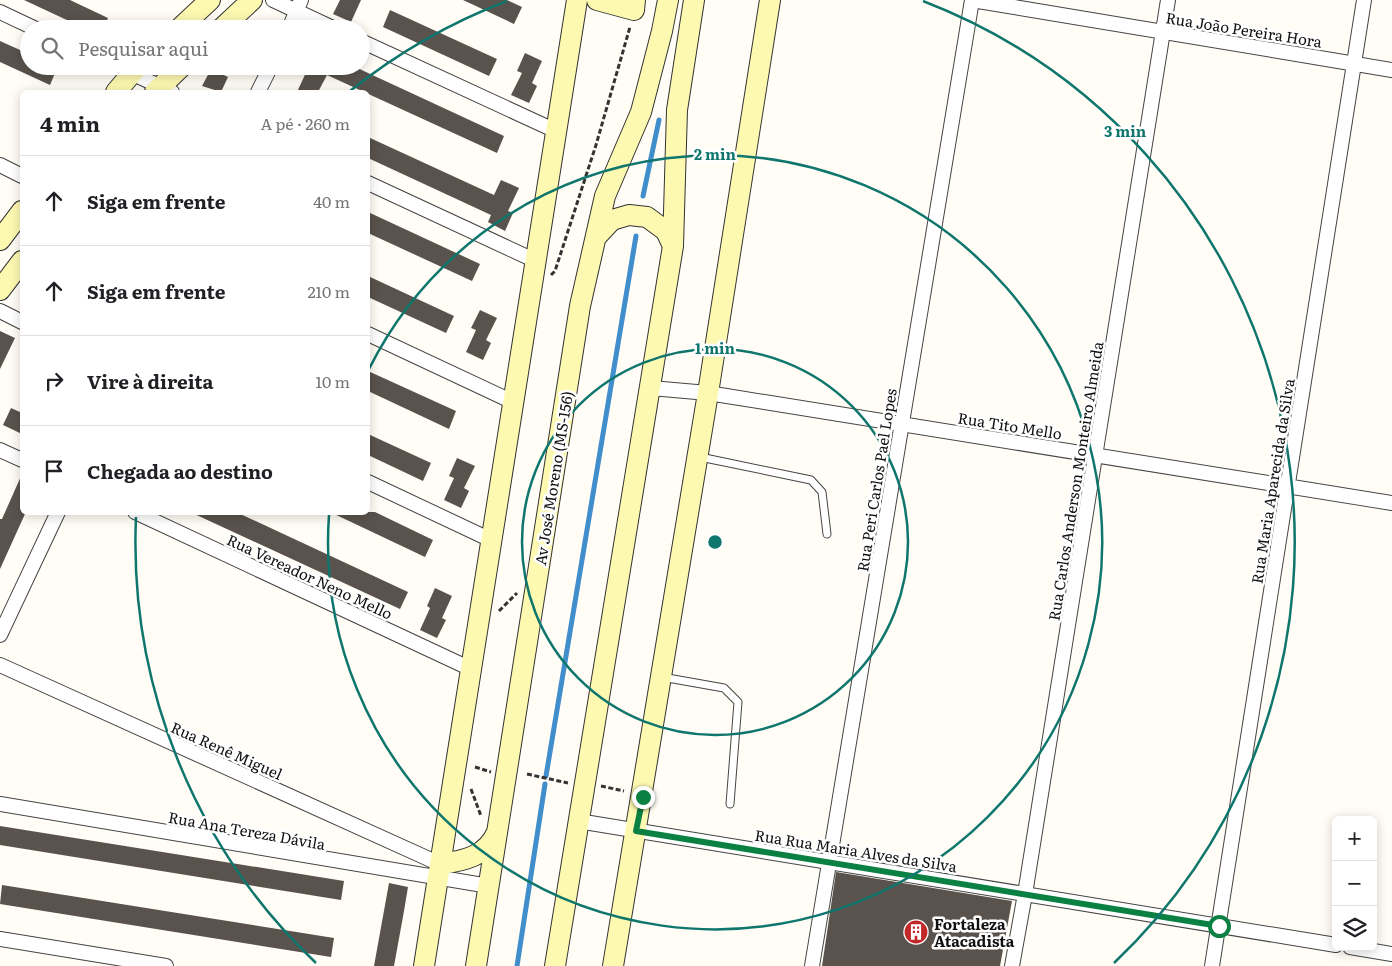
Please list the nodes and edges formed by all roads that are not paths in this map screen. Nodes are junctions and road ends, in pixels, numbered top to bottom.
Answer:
1 (210, 0) edge
2 (252, 0) edge
3 (273, 0) edge
4 (577, 0) edge
5 (597, 0) edge
6 (668, 0) edge
7 (694, 0) edge
8 (770, 0) edge
9 (972, 0) edge
10 (1168, 0) edge
11 (1364, 0) edge
12 (635, 5) edge
13 (299, 6) edge
14 (0, 12) edge
15 (189, 20) edge
16 (231, 20) edge
17 (293, 20) edge
18 (321, 20) edge
19 (20, 21) edge
20 (1163, 32) junction
21 (370, 45) edge
22 (1354, 64) junction
23 (1392, 70) edge
24 (126, 75) edge
25 (138, 75) edge
26 (175, 75) edge
27 (266, 75) edge
28 (117, 90) edge
29 (160, 90) edge
30 (163, 90) edge
31 (259, 90) edge
32 (556, 131) junction
33 (0, 165) edge
34 (20, 175) edge
35 (370, 184) edge
36 (20, 214) edge
37 (597, 236) junction
38 (0, 240) edge
39 (673, 246) junction
40 (536, 261) junction
41 (20, 264) edge
42 (0, 290) edge
43 (0, 311) edge
44 (20, 321) edge
45 (370, 335) edge
46 (651, 388) junction
47 (708, 393) junction
48 (513, 402) junction
49 (902, 424) junction
50 (0, 450) edge
51 (698, 456) junction
52 (1096, 456) junction
53 (20, 459) edge
54 (370, 483) edge
55 (1288, 487) junction
56 (1392, 504) edge
57 (57, 515) edge
58 (141, 515) edge
59 (828, 534) dead end
60 (491, 540) junction
61 (0, 635) edge
62 (0, 665) edge
63 (471, 669) junction
64 (662, 677) junction
65 (0, 804) edge
66 (730, 804) dead end
67 (578, 821) junction
68 (497, 831) junction
69 (636, 831) junction
70 (829, 863) junction
71 (439, 872) junction
72 (489, 886) junction
73 (1025, 894) junction
74 (1219, 926) junction
75 (0, 939) edge
76 (1332, 944) edge
77 (1374, 951) edge
78 (1392, 954) edge
79 (166, 966) edge
80 (424, 966) edge
81 (476, 966) edge
82 (555, 966) edge
83 (614, 966) edge
84 (812, 966) edge
85 (1012, 966) edge
86 (1212, 966) edge

1 - 15 street
2 - 16 street
3 - 13 street
4 - 32 street
5 - 12 street
6 - 37 street, Av José Moreno (MS-156)
7 - 39 street
8 - 47 street
9 - 20 street, Rua João Pereira Hora
9 - 49 street, Rua Peri Carlos Pael Lopes
10 - 20 street, Rua Carlos Anderson Monteiro Almeida
11 - 22 street, Rua Maria Aparecida da Silva
13 - 17 street
13 - 18 street
14 - 19 street
20 - 22 street, Rua João Pereira Hora
20 - 52 street, Rua Carlos Anderson Monteiro Almeida
21 - 32 street
22 - 23 street, Rua João Pereira Hora
22 - 55 street, Rua Maria Aparecida da Silva
24 - 28 street
25 - 29 street
26 - 30 street
27 - 31 street
32 - 40 street
33 - 34 street
35 - 40 street
36 - 38 street
37 - 39 street
37 - 68 street, Av José Moreno (MS-156)
39 - 46 street
40 - 48 street
41 - 42 street
43 - 44 street
45 - 48 street
46 - 47 street, Rua Tito Mello
46 - 67 street
47 - 49 street, Rua Tito Mello
47 - 51 street
48 - 60 street
49 - 52 street, Rua Tito Mello
49 - 70 street, Rua Peri Carlos Pael Lopes
50 - 53 street
51 - 59 lane
51 - 64 street
52 - 55 street, Rua Tito Mello
52 - 73 street, Rua Carlos Anderson Monteiro Almeida
54 - 60 street
55 - 56 street, Rua Tito Mello
55 - 74 street, Rua Maria Aparecida da Silva
57 - 61 street
58 - 63 street, Rua Vereador Neno Mello
60 - 63 street
62 - 71 street, Rua Renê Miguel
63 - 71 street
64 - 66 lane
64 - 69 street
65 - 71 street, Rua Ana Tereza Dávila
67 - 69 street, Rua Rua Maria Alves da Silva
67 - 82 street
68 - 71 street
68 - 72 street, Av José Moreno (MS-156)
69 - 70 street, Rua Rua Maria Alves da Silva
69 - 83 street
70 - 73 street, Rua Rua Maria Alves da Silva
70 - 84 street, Rua Peri Carlos Pael Lopes
71 - 72 street, Rua Ana Tereza Dávila
71 - 80 street
72 - 81 street, Av José Moreno (MS-156)
73 - 74 street, Rua Rua Maria Alves da Silva
73 - 85 street, Rua Carlos Anderson Monteiro Almeida
74 - 76 street, Rua Rua Maria Alves da Silva
74 - 86 street, Rua Maria Aparecida da Silva
75 - 79 street
77 - 78 street

